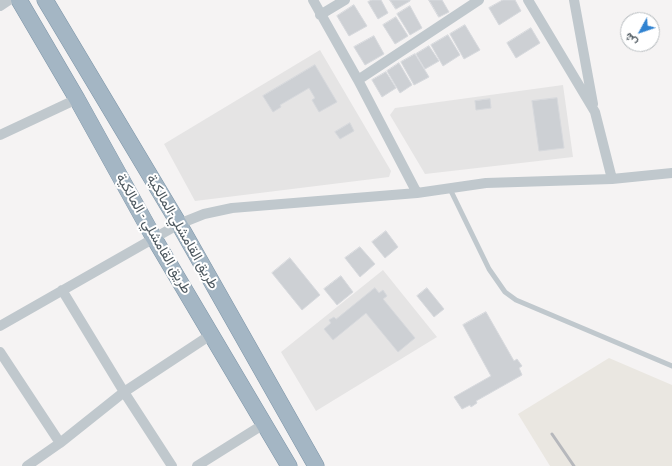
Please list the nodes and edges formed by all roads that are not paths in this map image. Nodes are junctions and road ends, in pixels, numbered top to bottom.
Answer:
1 (9, 0) edge
2 (19, 0) edge
3 (313, 0) edge
4 (345, 0) edge
5 (479, 0) edge
6 (528, 0) edge
7 (574, 0) edge
8 (46, 2) edge
9 (0, 6) edge
10 (27, 15) junction
11 (320, 15) junction
12 (358, 80) junction
13 (77, 99) junction
14 (594, 112) junction
15 (0, 135) edge
16 (672, 173) edge
17 (612, 179) junction
18 (450, 189) junction
19 (417, 192) junction
20 (178, 224) junction
21 (154, 238) junction
22 (62, 290) junction
23 (0, 326) edge
24 (212, 334) junction
25 (0, 352) edge
26 (672, 366) edge
27 (124, 392) junction
28 (264, 424) junction
29 (60, 443) junction
30 (27, 466) edge
31 (172, 466) edge
32 (197, 466) edge
33 (289, 466) edge
34 (316, 466) edge

1 - 9 street
2 - 10 highway, طريق القامشلي - المالكية
3 - 11 street
4 - 11 street
5 - 12 street
6 - 14 street
7 - 14 street
8 - 10 highway
8 - 20 highway, طريق القامشلي-المالكية
10 - 13 highway, طريق القامشلي - المالكية
11 - 12 street
12 - 19 street
13 - 15 street
13 - 21 highway, طريق القامشلي - المالكية
14 - 17 street
16 - 17 street
17 - 18 street
18 - 19 street
18 - 26 lane
19 - 20 street
20 - 21 street
20 - 34 highway, طريق القامشلي-المالكية
21 - 22 street
21 - 24 highway, طريق القامشلي - المالكية
22 - 23 street
22 - 27 street
24 - 27 street
24 - 28 highway, طريق القامشلي - المالكية
25 - 29 street
27 - 29 street
27 - 31 street
28 - 32 street
28 - 33 highway, طريق القامشلي - المالكية
29 - 30 street

